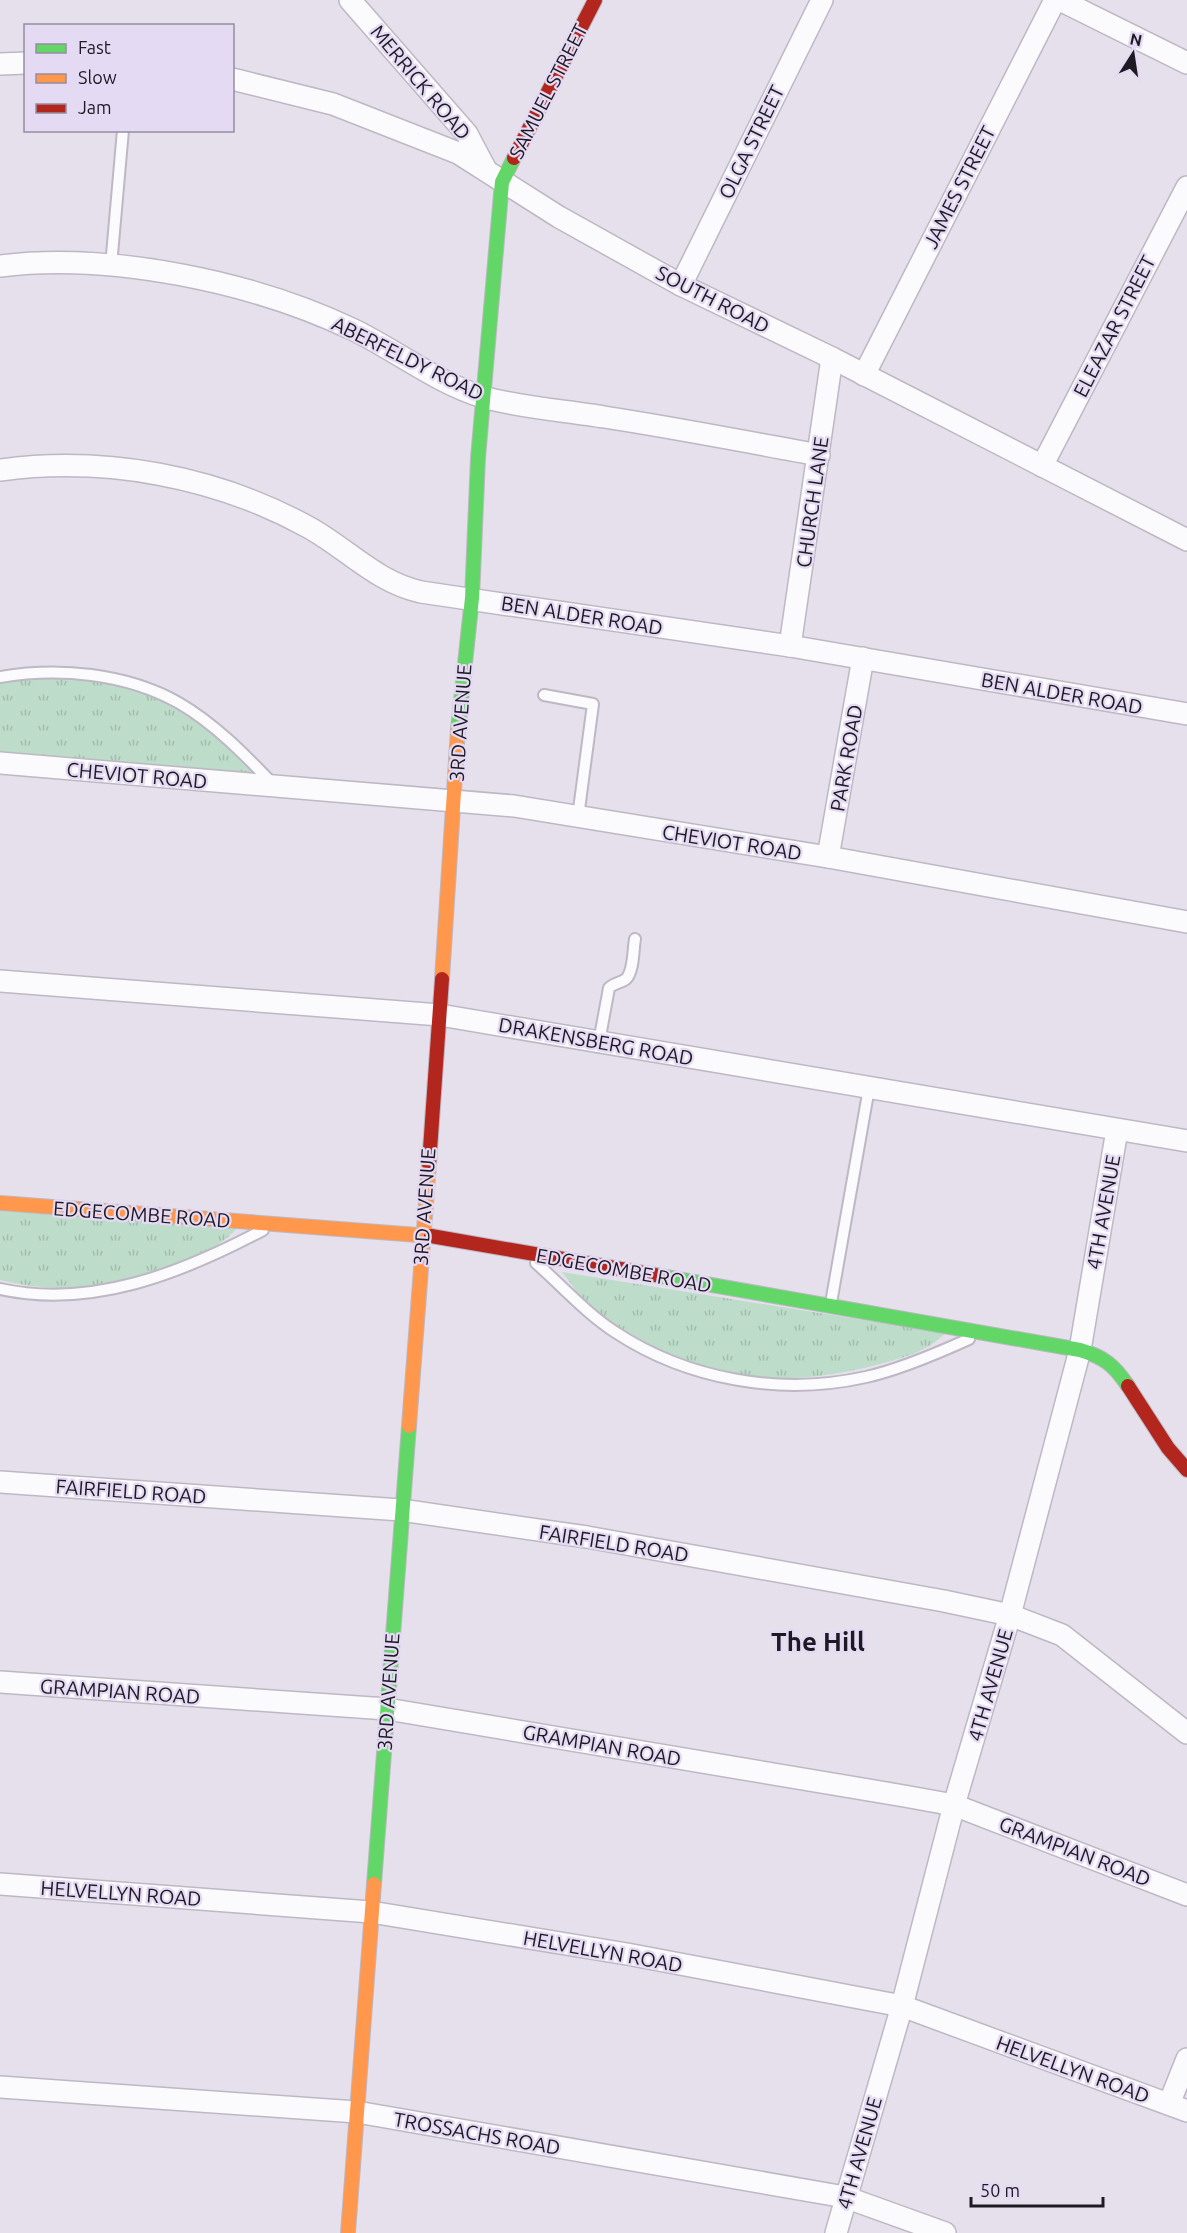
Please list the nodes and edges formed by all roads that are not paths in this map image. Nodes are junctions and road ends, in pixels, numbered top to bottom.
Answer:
1 (350, 0) edge
2 (595, 0) edge
3 (822, 0) edge
4 (1055, 0) edge
5 (1060, 0) edge
6 (24, 63) edge
7 (1187, 63) edge
8 (0, 64) edge
9 (234, 79) edge
10 (123, 132) edge
11 (485, 168) junction
12 (502, 182) junction
13 (1187, 187) edge
14 (0, 266) edge
15 (111, 266) junction
16 (681, 285) junction
17 (832, 358) junction
18 (864, 375) junction
19 (483, 397) junction
20 (819, 455) junction
21 (1042, 466) junction
22 (0, 470) edge
23 (1187, 540) edge
24 (472, 598) junction
25 (790, 646) junction
26 (863, 658) junction
27 (0, 677) edge
28 (544, 695) dead end
29 (1187, 714) edge
30 (0, 763) edge
31 (275, 786) junction
32 (455, 799) junction
33 (578, 817) junction
34 (828, 857) junction
35 (1187, 922) edge
36 (635, 939) dead end
37 (0, 981) edge
38 (440, 1015) junction
39 (599, 1042) junction
40 (869, 1088) junction
41 (1117, 1130) junction
42 (1187, 1142) edge
43 (0, 1203) edge
44 (275, 1224) junction
45 (422, 1234) junction
46 (525, 1252) junction
47 (0, 1289) edge
48 (831, 1306) junction
49 (982, 1333) junction
50 (1080, 1350) junction
51 (1187, 1470) edge
52 (0, 1482) edge
53 (401, 1510) junction
54 (1010, 1615) junction
55 (0, 1682) edge
56 (387, 1709) junction
57 (1187, 1733) edge
58 (954, 1805) junction
59 (0, 1884) edge
60 (1187, 1895) edge
61 (371, 1912) junction
62 (902, 2006) junction
63 (1187, 2059) edge
64 (0, 2087) edge
65 (1178, 2108) edge
66 (357, 2112) junction
67 (845, 2197) junction
68 (348, 2233) edge
69 (836, 2233) edge
70 (945, 2233) edge

1 - 11 street, MERRICK ROAD
2 - 12 street, SAMUEL STREET
3 - 16 street, OLGA STREET
4 - 18 street, JAMES STREET
5 - 7 street
6 - 8 street
9 - 11 street, SOUTH ROAD
10 - 15 lane
11 - 12 street, SOUTH ROAD
12 - 16 street, SOUTH ROAD
12 - 19 street, 3RD AVENUE
13 - 21 street, ELEAZAR STREET
14 - 15 street, ABERFELDY ROAD
15 - 19 street, ABERFELDY ROAD
16 - 17 street, SOUTH ROAD
17 - 18 street, SOUTH ROAD
17 - 20 street, CHURCH LANE
18 - 21 street, SOUTH ROAD
19 - 20 street, ABERFELDY ROAD
19 - 24 street, 3RD AVENUE
20 - 25 street, CHURCH LANE
21 - 23 street, SOUTH ROAD
22 - 24 street, BEN ALDER ROAD
24 - 25 street, BEN ALDER ROAD
24 - 32 street, 3RD AVENUE
25 - 26 street, BEN ALDER ROAD
26 - 29 street, BEN ALDER ROAD
26 - 34 street, PARK ROAD
27 - 31 lane
28 - 33 lane
30 - 31 street, CHEVIOT ROAD
31 - 32 street, CHEVIOT ROAD
32 - 33 street, CHEVIOT ROAD
32 - 38 street, 3RD AVENUE
33 - 34 street, CHEVIOT ROAD
34 - 35 street, CHEVIOT ROAD
36 - 39 lane
37 - 38 street, DRAKENSBERG ROAD
38 - 39 street, DRAKENSBERG ROAD
38 - 45 street, 3RD AVENUE
39 - 40 street, DRAKENSBERG ROAD
40 - 41 street, DRAKENSBERG ROAD
40 - 48 lane
41 - 42 street, DRAKENSBERG ROAD
41 - 50 street, 4TH AVENUE
43 - 44 street, EDGECOMBE ROAD
44 - 45 street, EDGECOMBE ROAD
44 - 47 lane
45 - 46 street, EDGECOMBE ROAD
45 - 53 street, 3RD AVENUE
46 - 48 street, EDGECOMBE ROAD
46 - 49 lane
48 - 49 street, EDGECOMBE ROAD
49 - 50 street, EDGECOMBE ROAD
50 - 51 street, EDGECOMBE ROAD
50 - 54 street, 4TH AVENUE
52 - 53 street, FAIRFIELD ROAD
53 - 54 street, FAIRFIELD ROAD
53 - 56 street, 3RD AVENUE
54 - 57 street, FAIRFIELD ROAD
54 - 58 street, 4TH AVENUE
55 - 56 street, GRAMPIAN ROAD
56 - 58 street, GRAMPIAN ROAD
56 - 61 street, 3RD AVENUE
58 - 60 street, GRAMPIAN ROAD
58 - 62 street, 4TH AVENUE
59 - 61 street, HELVELLYN ROAD
61 - 62 street, HELVELLYN ROAD
61 - 66 street, 3RD AVENUE
62 - 65 street, HELVELLYN ROAD
62 - 67 street, 4TH AVENUE
63 - 65 street
64 - 66 street, TROSSACHS ROAD
66 - 67 street, TROSSACHS ROAD
66 - 68 street, 3RD AVENUE
67 - 69 street, 4TH AVENUE
67 - 70 street, TROSSACHS ROAD

